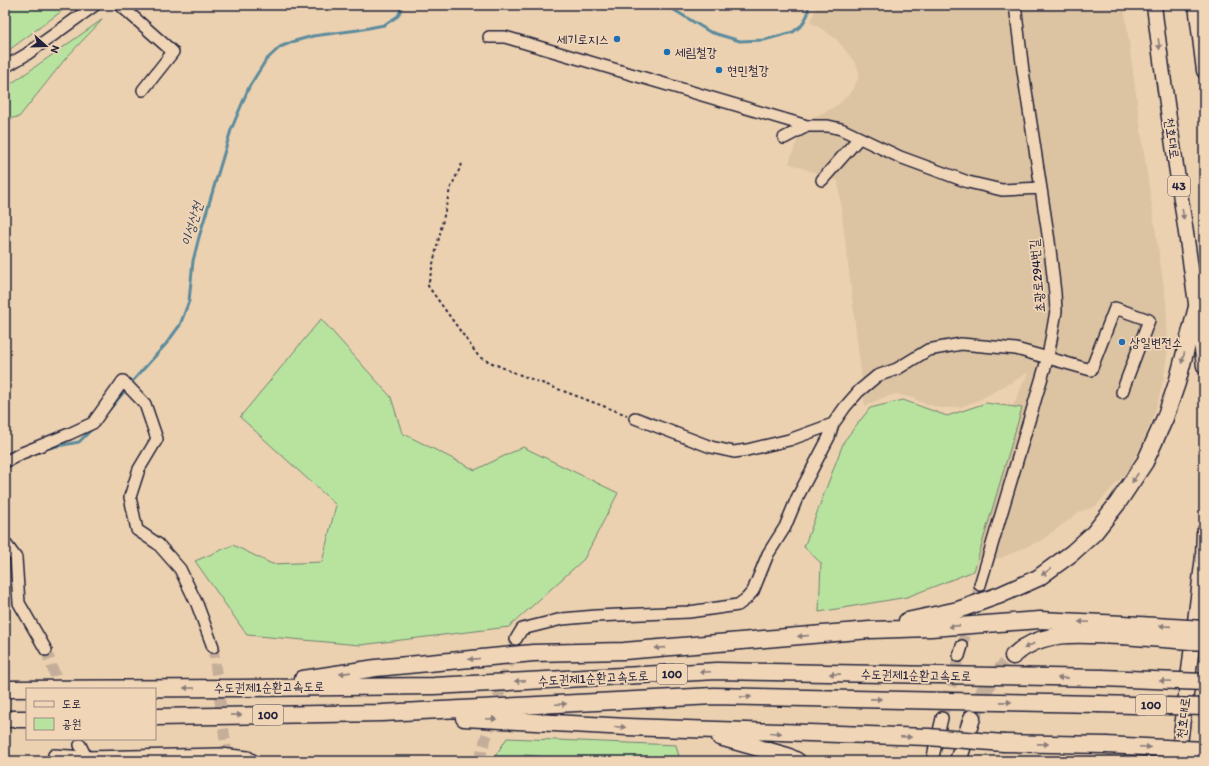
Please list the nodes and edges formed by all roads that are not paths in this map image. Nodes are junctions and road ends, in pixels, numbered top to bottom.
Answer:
1 (95, 5) edge
2 (120, 5) edge
3 (1014, 5) edge
4 (1154, 5) edge
5 (1196, 5) edge
6 (489, 37) dead end
7 (5, 67) edge
8 (1204, 71) edge
9 (143, 90) dead end
10 (807, 126) junction
11 (784, 138) dead end
12 (859, 138) junction
13 (822, 180) dead end
14 (1041, 188) junction
15 (1197, 307) junction
16 (1048, 357) junction
17 (1204, 366) edge
18 (1122, 392) dead end
19 (636, 418) road end
20 (833, 424) junction
21 (5, 462) edge
22 (1204, 532) edge
23 (5, 543) edge
24 (980, 585) tunnel mouth
25 (1204, 629) edge
26 (870, 630) junction
27 (1122, 630) junction
28 (516, 639) tunnel mouth
29 (1204, 642) edge
30 (213, 647) tunnel mouth
31 (46, 650) tunnel mouth
32 (1013, 656) tunnel mouth
33 (1204, 682) edge
34 (156, 688) edge
35 (242, 688) junction
36 (5, 689) edge
37 (26, 689) edge
38 (1204, 707) edge
39 (382, 713) junction
40 (156, 717) edge
41 (942, 718) tunnel mouth
42 (972, 718) tunnel mouth
43 (5, 719) edge
44 (26, 719) edge
45 (695, 730) junction
46 (80, 745) dead end
47 (1204, 750) edge
48 (54, 755) dead end
49 (87, 759) edge
50 (1178, 759) edge
51 (254, 761) edge
52 (797, 761) edge
53 (932, 761) edge
54 (958, 761) edge

1 - 7 street
2 - 9 street
3 - 14 street, 초광로294번길
4 -> 15 main road, 천호대로 / 43
5 - 8 main road
6 - 10 street
10 - 11 street
10 - 12 street
12 - 13 street
12 - 14 street
14 - 16 street, 초광로294번길
15 - 17 main road, 천호대로 / 43
15 -> 26 highway
16 - 18 street
16 - 20 street
16 - 24 street, 초광로294번길
19 - 20 street
20 - 28 street
21 - 30 street
22 - 50 main road, 천호대로
23 - 31 street
25 -> 27 highway, bridge
27 -> 26 highway
26 -> 35 highway
27 - 29 highway, bridge
27 -> 32 highway
33 -> 35 highway, 수도권제1순환고속도로 / 100, bridge
35 -> 34 highway, 수도권제1순환고속도로 / 100
37 -> 36 highway, 수도권제1순환고속도로 / 100
39 -> 38 highway, 수도권제1순환고속도로 / 100, bridge
40 -> 39 highway, 수도권제1순환고속도로 / 100
39 -> 45 highway
41 - 53 street
42 - 54 highway
43 - 44 highway
45 -> 47 highway, bridge
45 - 52 highway
46 - 49 street
48 - 49 street
49 - 51 street

